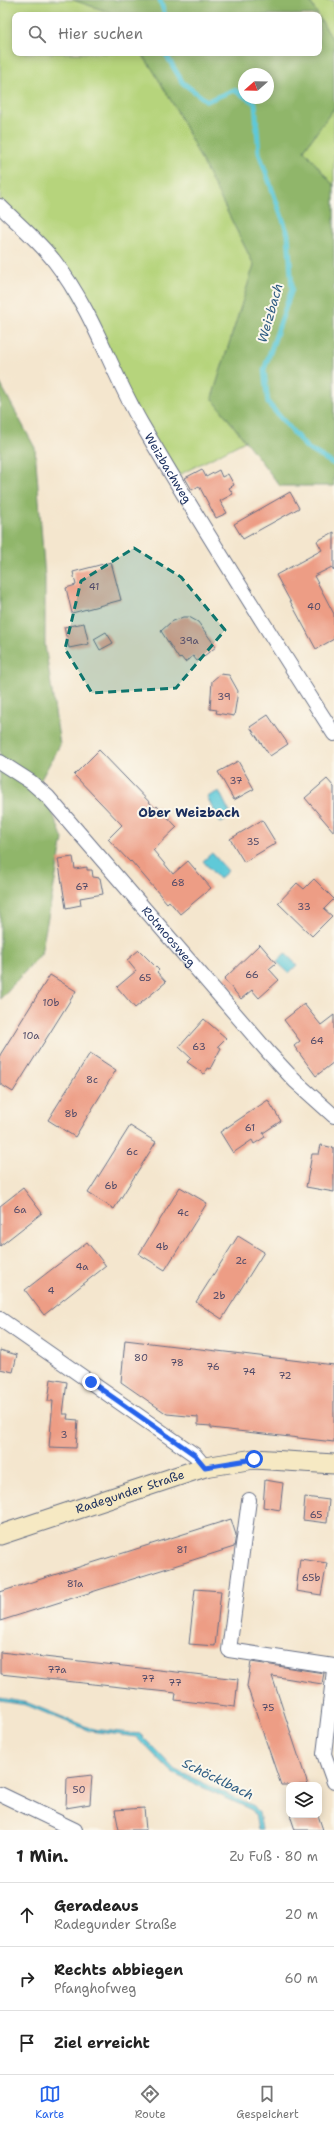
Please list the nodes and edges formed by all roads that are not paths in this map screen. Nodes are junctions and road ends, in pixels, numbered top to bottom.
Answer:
1 (0, 206) edge
2 (334, 734) edge
3 (0, 762) edge
4 (334, 1116) edge
5 (0, 1319) edge
6 (334, 1464) edge
7 (205, 1467) junction
8 (249, 1500) dead end
9 (0, 1535) edge
10 (334, 1666) edge
11 (334, 1670) edge
12 (334, 1782) edge
13 (0, 1794) edge
14 (75, 1830) edge

1 - 2 street, Weizbachweg
3 - 4 street, Rotmoosweg
5 - 7 street
6 - 7 main road, Radegunder Straße
7 - 9 main road, Radegunder Straße
8 - 10 street
11 - 12 street
13 - 14 street

